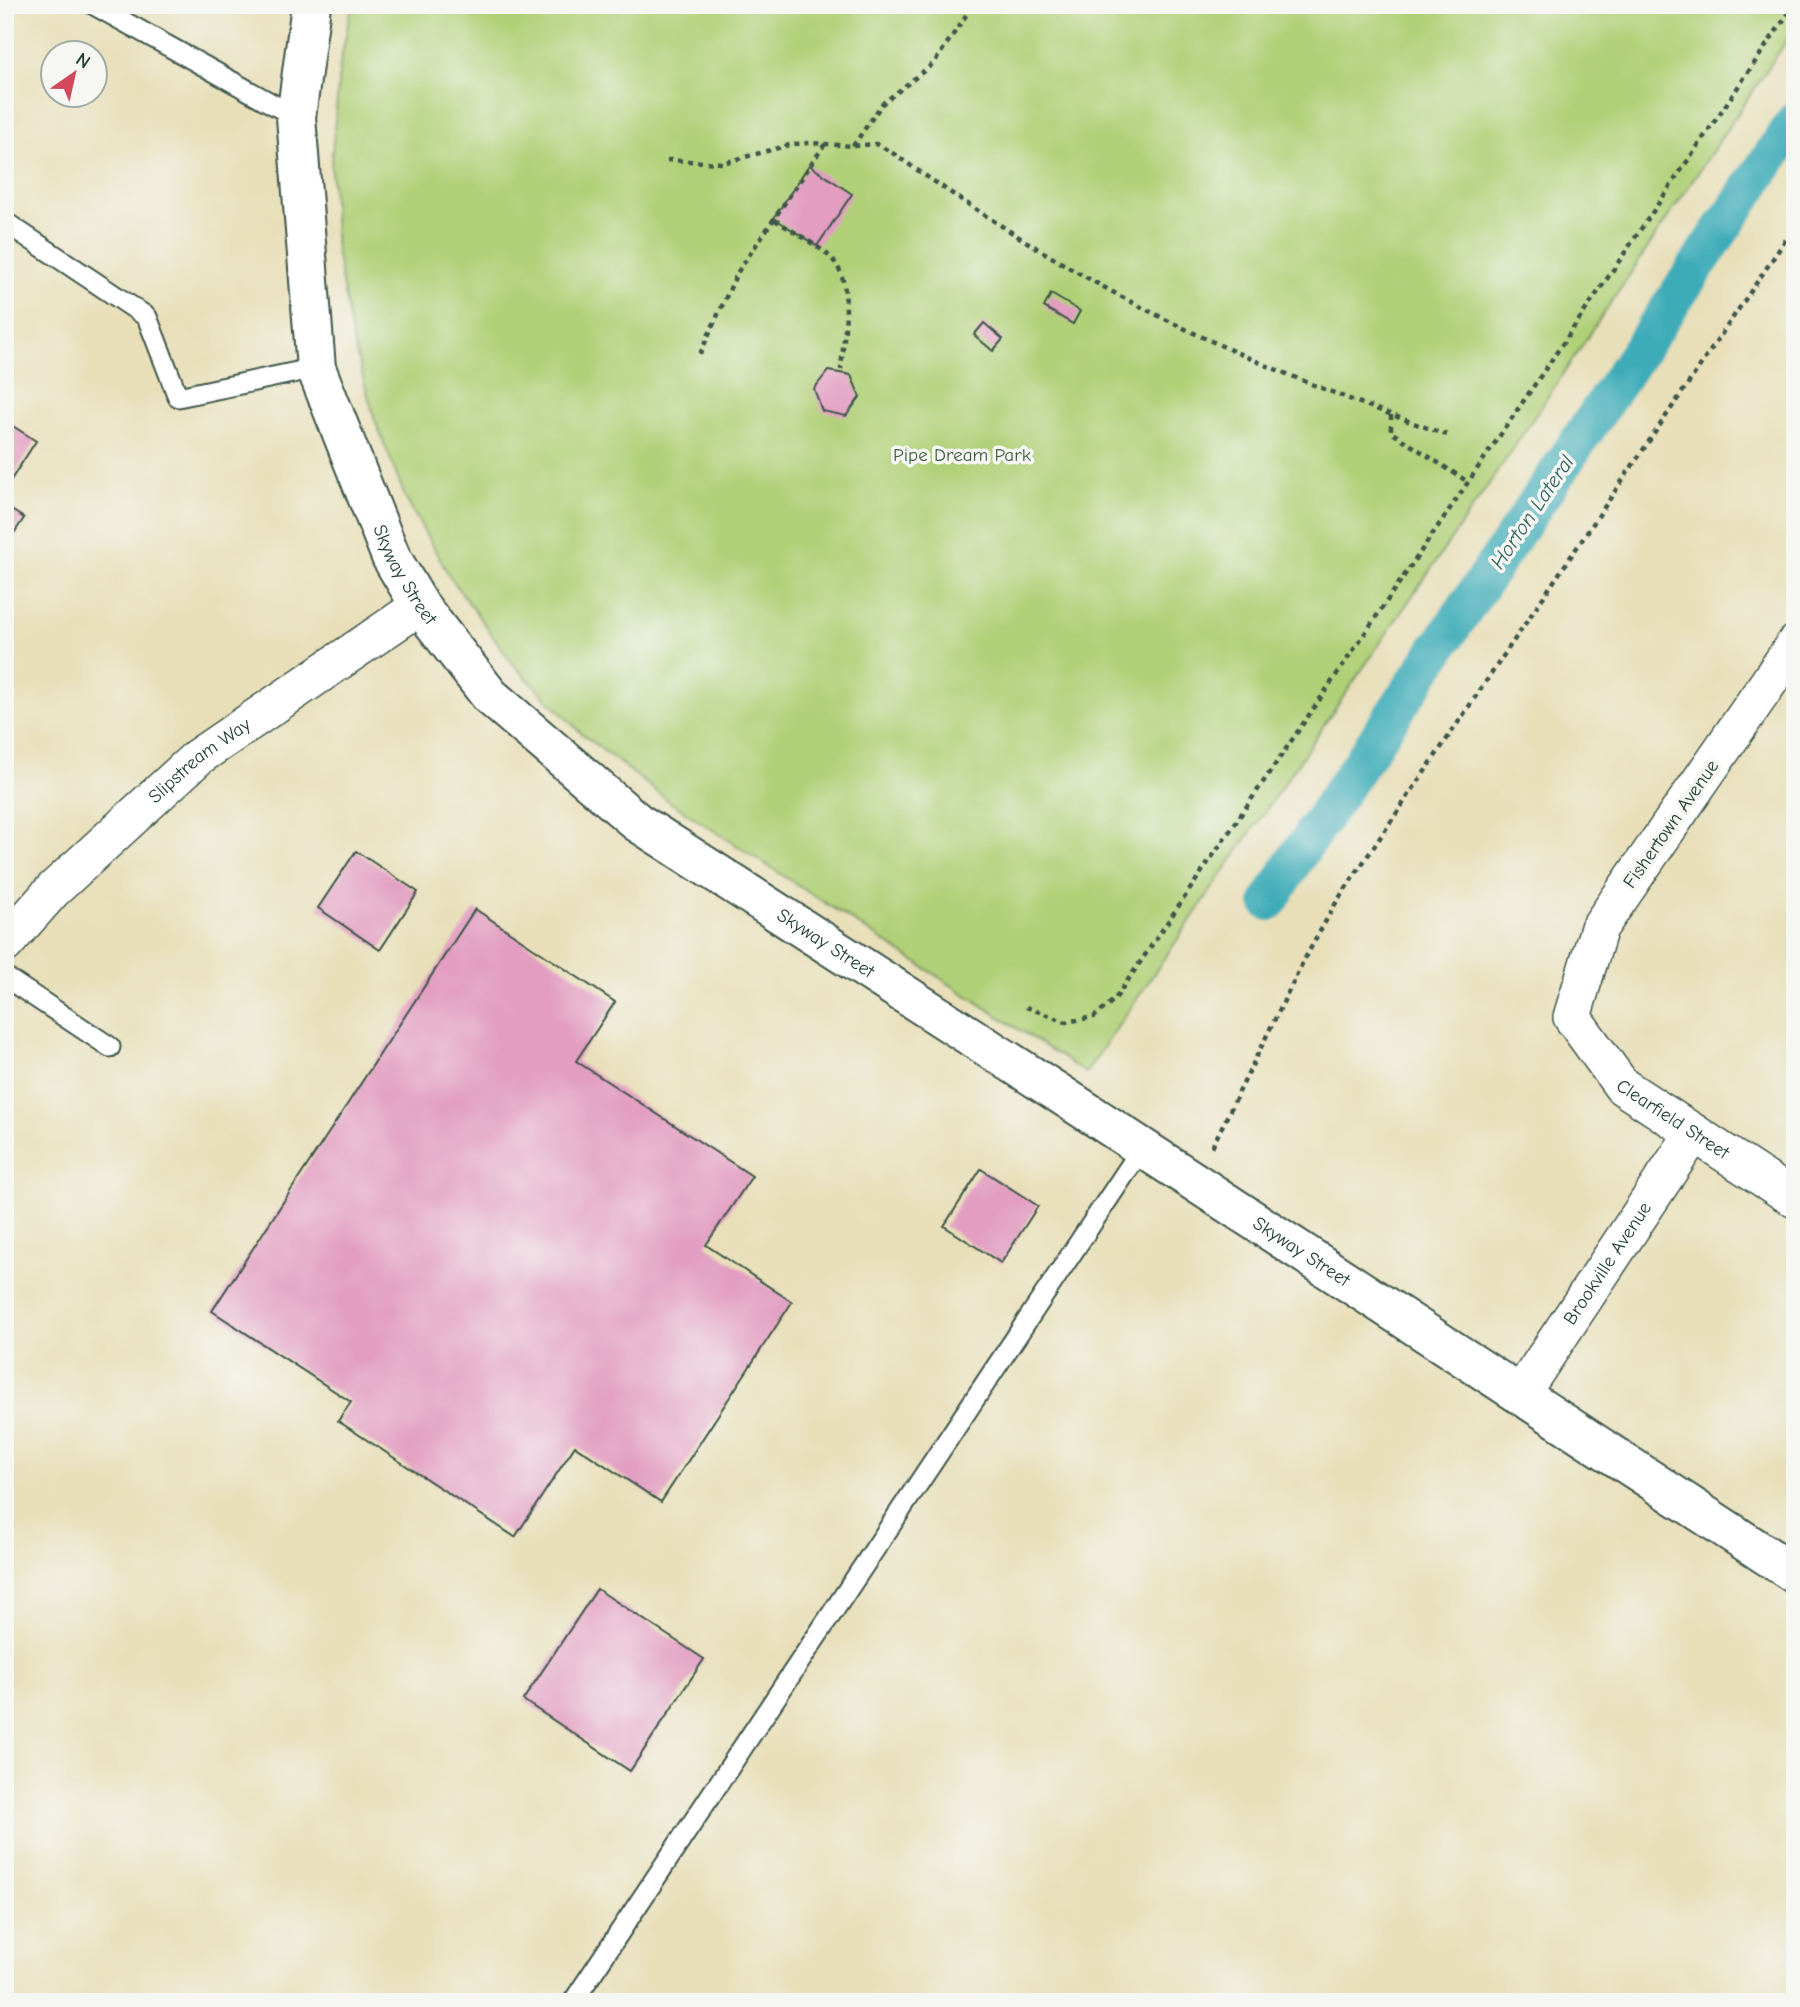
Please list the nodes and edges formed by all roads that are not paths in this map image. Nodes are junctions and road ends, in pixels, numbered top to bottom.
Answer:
1 (94, 5) edge
2 (311, 5) edge
3 (296, 117) junction
4 (5, 222) edge
5 (316, 368) junction
6 (420, 606) junction
7 (1795, 644) edge
8 (5, 944) edge
9 (5, 977) edge
10 (1572, 1017) joint
11 (110, 1046) dead end
12 (1694, 1133) junction
13 (1142, 1148) junction
14 (1795, 1199) edge
15 (1520, 1395) junction
16 (1795, 1574) edge
17 (573, 2002) edge

1 - 3 lane
2 - 3 street, Skyway Street
3 - 5 street, Skyway Street
4 - 5 lane
5 - 6 street, Skyway Street
6 - 8 street, Slipstream Way
6 - 13 street, Skyway Street
7 - 10 street, Fishertown Avenue
9 - 11 lane
10 - 12 street, Clearfield Street
12 - 14 street, Clearfield Street
12 - 15 street, Brookville Avenue
13 - 15 street, Skyway Street
13 - 17 lane
15 - 16 street, Skyway Street

